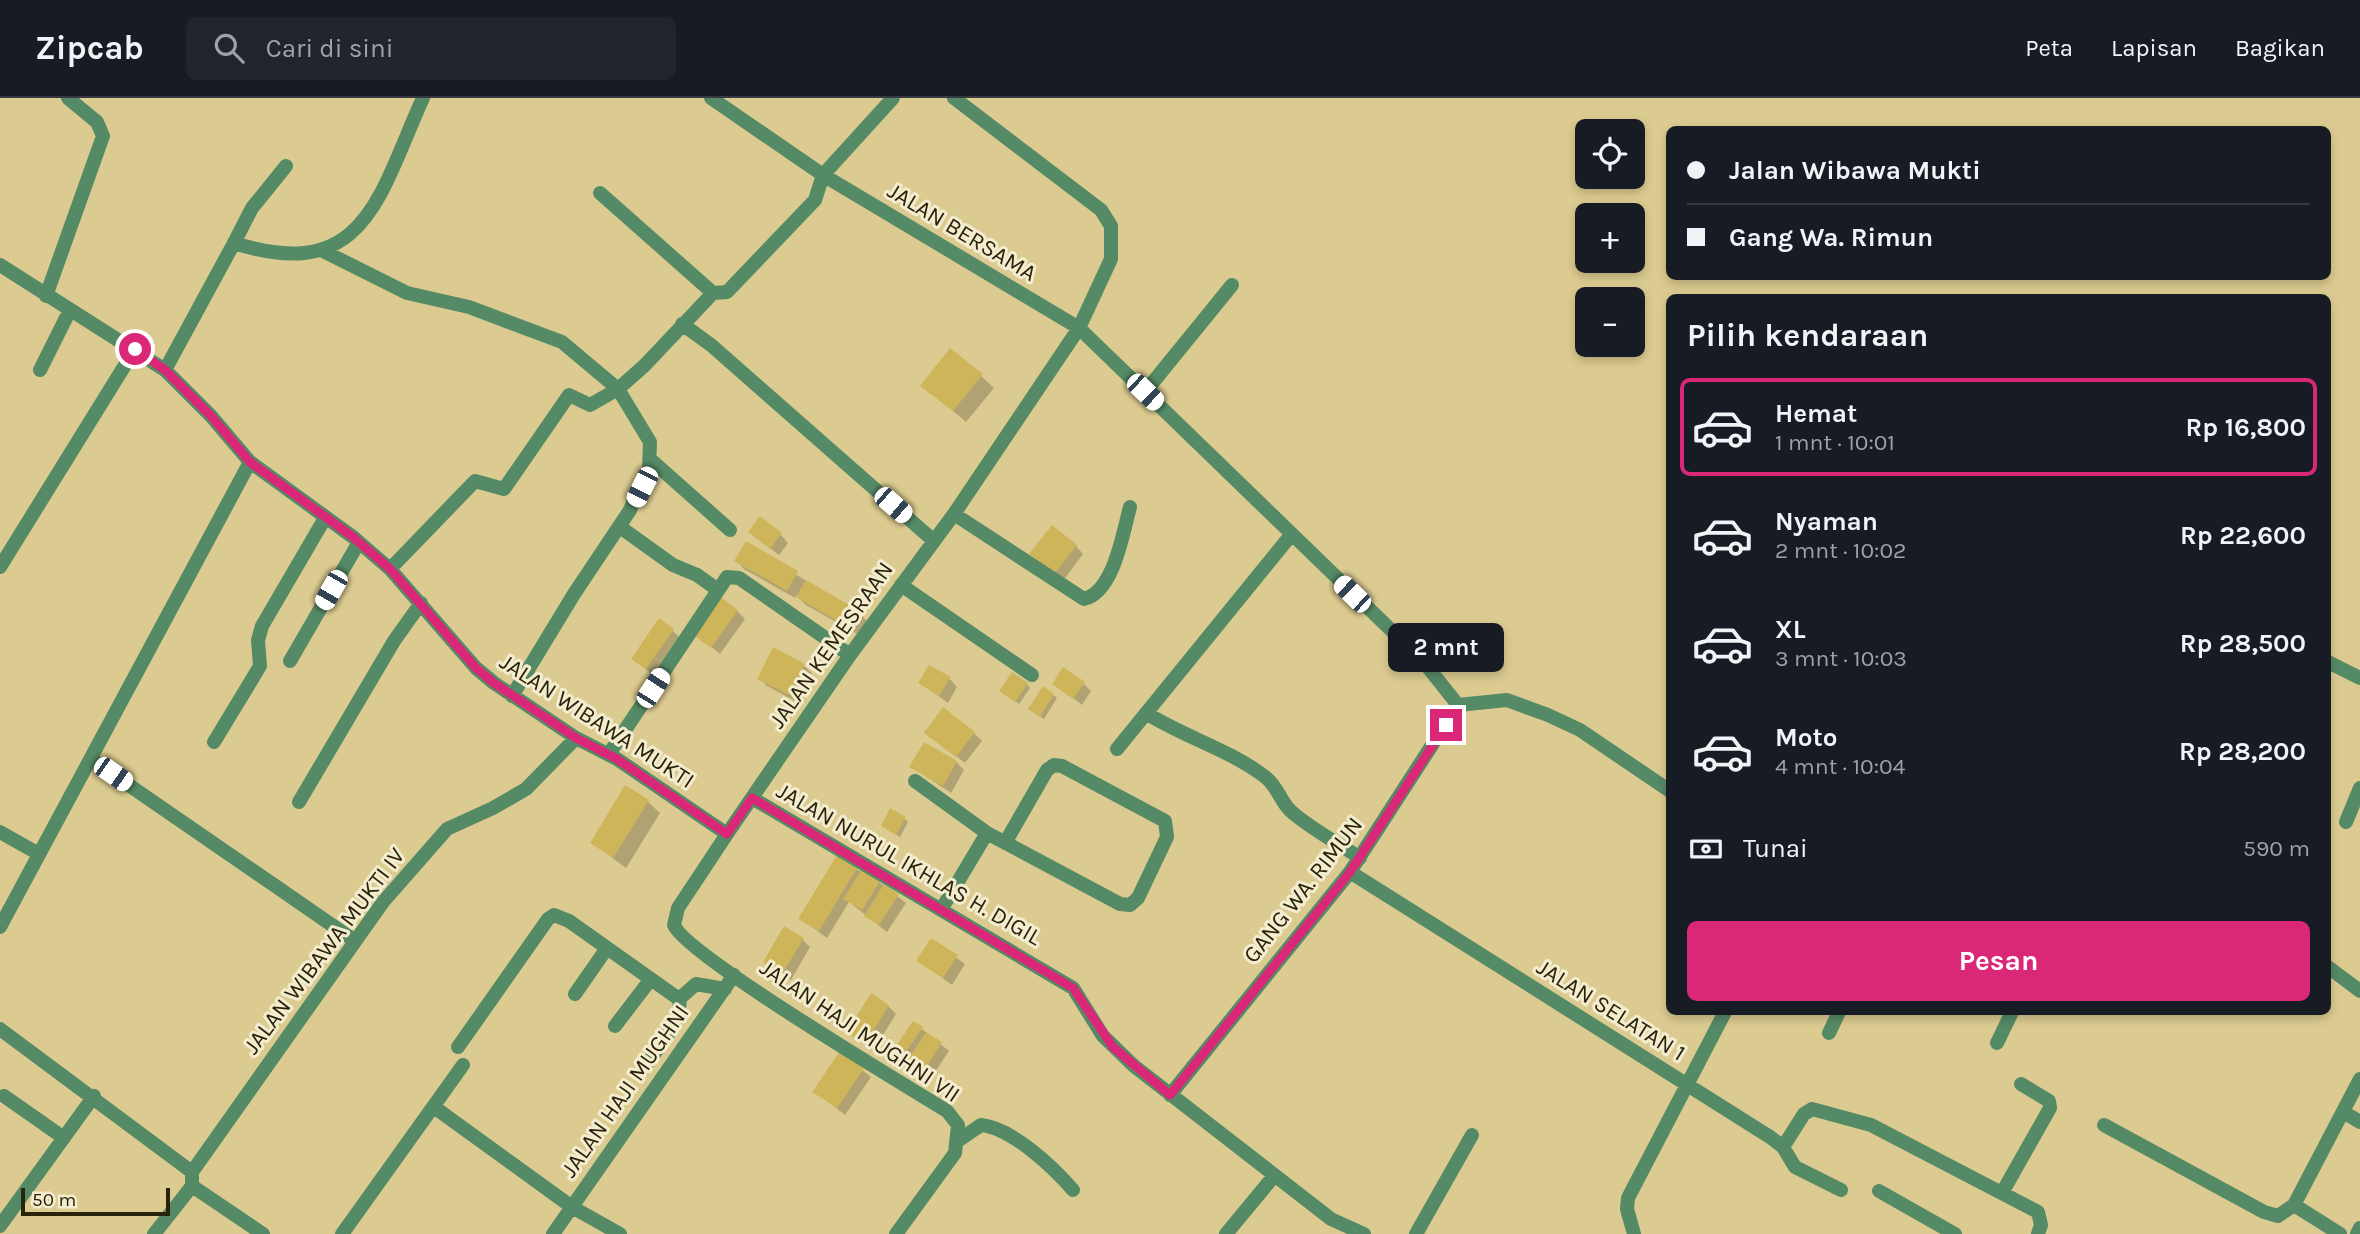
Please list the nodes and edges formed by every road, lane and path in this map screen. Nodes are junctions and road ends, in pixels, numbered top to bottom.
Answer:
1 (68, 98) edge
2 (711, 98) edge
3 (893, 98) edge
4 (954, 98) edge
5 (422, 99) edge
6 (286, 166) dead end
7 (822, 175) junction
8 (600, 193) dead end
9 (234, 243) junction
10 (323, 251) junction
11 (0, 265) edge
12 (1232, 285) dead end
13 (713, 293) junction
14 (46, 296) junction
15 (69, 312) junction
16 (682, 324) junction
17 (1079, 328) junction
18 (135, 349) junction
19 (40, 370) dead end
20 (165, 370) junction
21 (618, 389) junction
22 (1145, 392) junction
23 (651, 460) junction
24 (250, 462) junction
25 (1130, 507) dead end
26 (954, 514) junction
27 (325, 518) junction
28 (620, 527) junction
29 (730, 530) dead end
30 (1291, 536) junction
31 (934, 541) junction
32 (359, 542) junction
33 (0, 567) edge
34 (390, 569) junction
35 (901, 585) junction
36 (718, 590) junction
37 (421, 603) junction
38 (850, 655) junction
39 (290, 661) dead end
40 (2331, 664) edge
41 (1032, 675) dead end
42 (2360, 678) edge
43 (512, 696) junction
44 (1458, 705) junction
45 (1146, 713) junction
46 (576, 738) junction
47 (214, 742) dead end
48 (1117, 749) dead end
49 (609, 754) junction
50 (91, 759) junction
51 (915, 781) dead end
52 (2360, 788) edge
53 (1666, 789) edge
54 (752, 798) junction
55 (299, 802) dead end
56 (2346, 822) dead end
57 (2, 832) edge
58 (987, 833) junction
59 (727, 834) junction
60 (1006, 843) junction
61 (39, 854) junction
62 (1360, 858) junction
63 (1350, 872) junction
64 (941, 910) junction
65 (0, 927) edge
66 (355, 941) junction
67 (607, 948) junction
68 (2331, 969) edge
69 (734, 975) junction
70 (651, 979) junction
71 (725, 989) junction
72 (2360, 991) edge
73 (575, 994) dead end
74 (679, 999) junction
75 (1724, 1015) edge
76 (1838, 1015) edge
77 (2010, 1015) edge
78 (615, 1027) dead end
79 (0, 1029) edge
80 (1829, 1032) dead end
81 (1997, 1042) dead end
82 (458, 1047) dead end
83 (463, 1065) dead end
84 (644, 1068) dead end
85 (2360, 1079) edge
86 (2021, 1084) dead end
87 (1688, 1087) junction
88 (1170, 1095) junction
89 (4, 1096) dead end
90 (94, 1096) junction
91 (434, 1107) junction
92 (2345, 1113) junction
93 (2360, 1122) edge
94 (2104, 1125) dead end
95 (1472, 1135) dead end
96 (64, 1138) junction
97 (959, 1140) junction
98 (1783, 1147) junction
99 (1274, 1176) junction
100 (192, 1179) junction
101 (1073, 1190) dead end
102 (1841, 1190) dead end
103 (1879, 1191) dead end
104 (2002, 1193) junction
105 (2294, 1205) junction
106 (572, 1207) junction
107 (0, 1226) edge
108 (2360, 1228) edge
109 (154, 1234) edge
110 (263, 1234) edge
111 (342, 1234) edge
112 (553, 1234) edge
113 (620, 1234) edge
114 (896, 1234) edge
115 (1226, 1234) edge
116 (1364, 1234) edge
117 (1416, 1234) edge
118 (1634, 1234) edge
119 (1955, 1234) edge
120 (2038, 1234) edge
121 (2340, 1234) edge
122 (2357, 1234) edge

1 - 14 street
2 - 7 street, JALAN BERSAMA
3 - 7 street
4 - 17 street, JALAN KEMESRAAN
5 - 10 street
6 - 9 street
7 - 13 street
7 - 17 street, JALAN BERSAMA
8 - 13 street
9 - 10 street
9 - 20 street
10 - 21 street
11 - 14 street, JALAN WIBAWA MUKTI
12 - 22 street
13 - 16 street
14 - 15 street, JALAN WIBAWA MUKTI
15 - 18 street, JALAN WIBAWA MUKTI
15 - 19 street
16 - 21 street
16 - 31 street
17 - 22 street, JALAN BERSAMA
17 - 26 street, JALAN KEMESRAAN
18 - 20 street, JALAN WIBAWA MUKTI
18 - 33 street
20 - 24 street, JALAN WIBAWA MUKTI
21 - 23 street
21 - 34 street
22 - 30 street, JALAN BERSAMA
23 - 28 street
23 - 29 street
24 - 27 street, JALAN WIBAWA MUKTI
24 - 50 street
25 - 26 street
26 - 31 street, JALAN KEMESRAAN
27 - 32 street, JALAN WIBAWA MUKTI
27 - 47 street
28 - 36 street
28 - 43 street
30 - 44 street, JALAN BERSAMA
30 - 45 street
31 - 35 street, JALAN KEMESRAAN
32 - 34 street, JALAN WIBAWA MUKTI
32 - 39 street
34 - 37 street, JALAN WIBAWA MUKTI
35 - 38 street, JALAN KEMESRAAN
35 - 41 street
36 - 38 street
36 - 49 street
37 - 43 street, JALAN WIBAWA MUKTI
37 - 55 street
38 - 54 street, JALAN KEMESRAAN
40 - 42 street
43 - 46 street, JALAN WIBAWA MUKTI
44 - 53 street
44 - 62 street, GANG WA. RIMUN
45 - 48 street
45 - 62 street
46 - 49 street, JALAN WIBAWA MUKTI
46 - 66 street, JALAN WIBAWA MUKTI IV
49 - 59 street, JALAN WIBAWA MUKTI
50 - 61 street
50 - 66 street
51 - 58 street
52 - 56 street
54 - 59 street, JALAN KEMESRAAN
54 - 64 street, JALAN NURUL IKHLAS H. DIGIL
57 - 61 street
58 - 60 street
58 - 64 street
59 - 69 street, JALAN KEMESRAAN
60 - 60 street
61 - 65 street
62 - 63 street, GANG WA. RIMUN
63 - 87 street, JALAN SELATAN 1
63 - 88 street, GANG WA. RIMUN
64 - 88 street, JALAN NURUL IKHLAS H. DIGIL
66 - 100 street, JALAN WIBAWA MUKTI IV
67 - 70 street
67 - 73 street
67 - 82 street
68 - 72 street
69 - 71 street, JALAN HAJI MUGHNI
69 - 97 street, JALAN HAJI MUGHNI VII
70 - 74 street
70 - 78 street
71 - 74 street
71 - 106 street, JALAN HAJI MUGHNI
74 - 84 street
75 - 87 street
76 - 80 street
77 - 81 street
79 - 90 street
83 - 91 street
85 - 92 street
86 - 104 street
87 - 98 street, JALAN SELATAN 1
87 - 118 street
88 - 99 street, JALAN NURUL IKHLAS H. DIGIL
89 - 96 street
90 - 96 street
90 - 100 street
91 - 106 street
91 - 111 street
92 - 93 street
92 - 105 street
94 - 105 street
95 - 117 street
96 - 107 street
97 - 101 street
97 - 114 street, JALAN HAJI MUGHNI VII
98 - 102 street, JALAN SELATAN 1
98 - 104 street
99 - 115 street
99 - 116 street, JALAN NURUL IKHLAS H. DIGIL
100 - 109 street, JALAN WIBAWA MUKTI IV
100 - 110 street
103 - 119 street
104 - 120 street
105 - 121 street
106 - 112 street, JALAN HAJI MUGHNI
106 - 113 street
108 - 122 street

